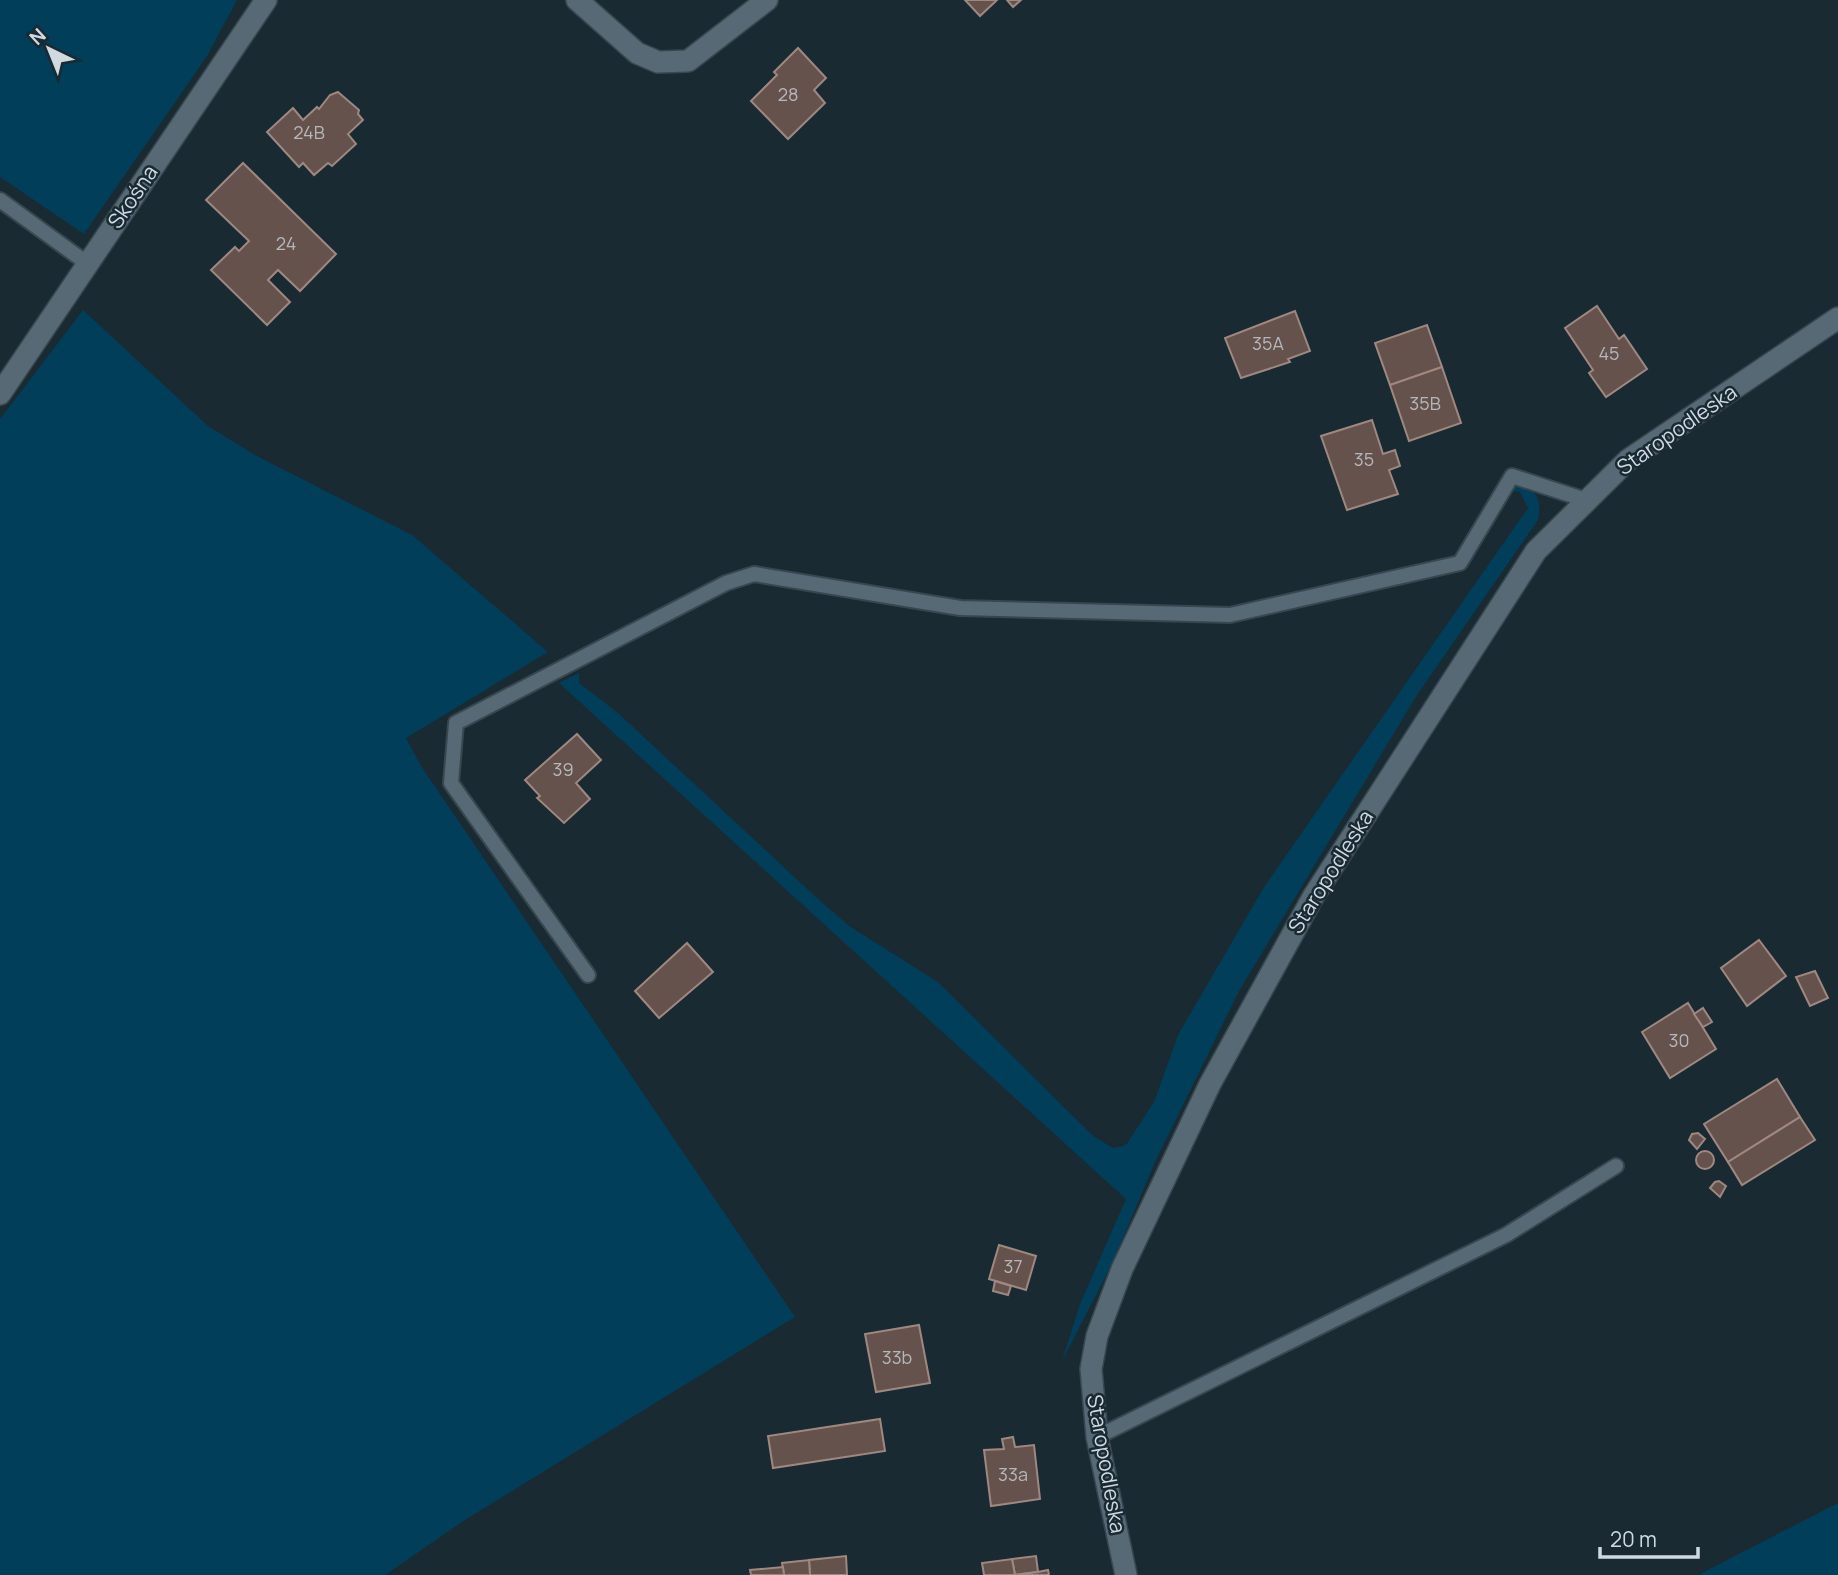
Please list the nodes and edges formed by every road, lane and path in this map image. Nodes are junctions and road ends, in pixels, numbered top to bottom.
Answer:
1 (266, 0) edge
2 (577, 0) edge
3 (767, 0) edge
4 (0, 200) edge
5 (88, 264) junction
6 (1838, 318) edge
7 (0, 394) edge
8 (1586, 500) junction
9 (588, 975) dead end
10 (1616, 1166) dead end
11 (1097, 1437) junction
12 (1126, 1575) edge

1 - 5 street, Skośna
2 - 3 street
4 - 5 lane
5 - 7 street, Skośna
6 - 8 street, Staropodleska
8 - 9 lane
8 - 11 street, Staropodleska
10 - 11 lane
11 - 12 street, Staropodleska

